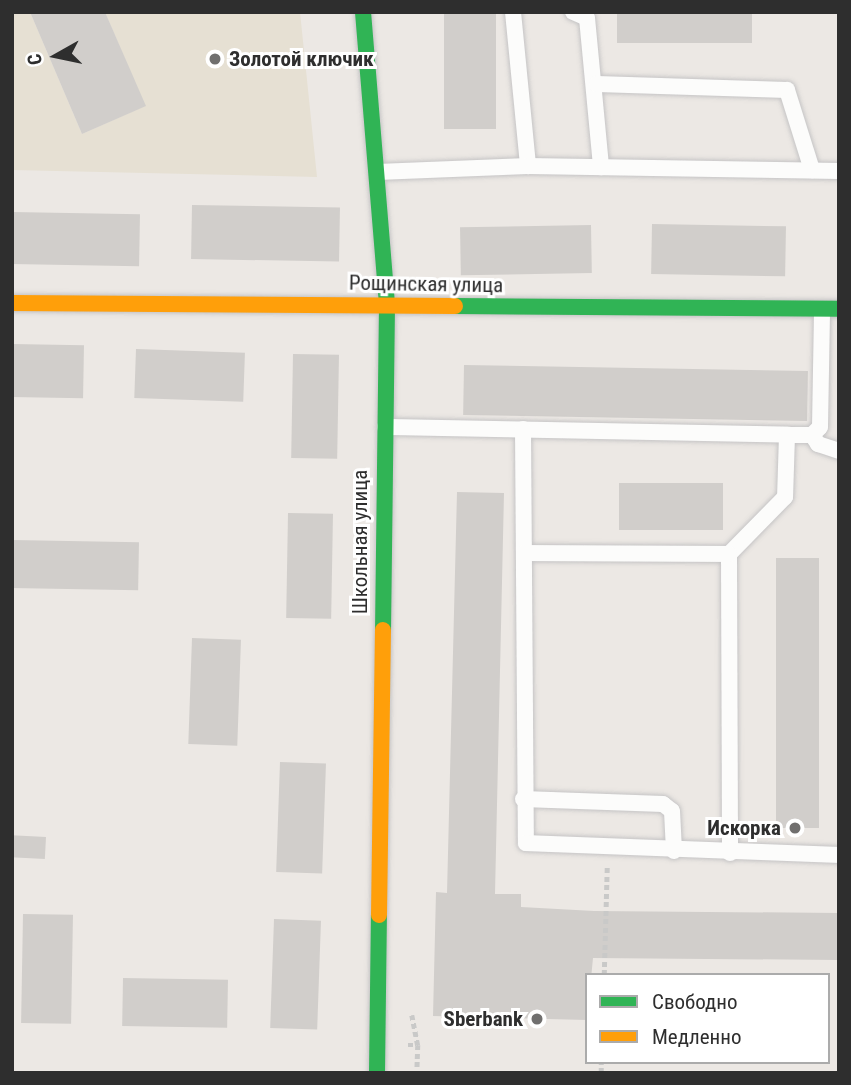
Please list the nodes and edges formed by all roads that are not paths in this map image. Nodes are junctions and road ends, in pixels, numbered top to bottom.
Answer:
1 (363, 12) edge
2 (513, 12) edge
3 (573, 12) edge
4 (597, 84) junction
5 (528, 166) junction
6 (601, 167) junction
7 (812, 170) junction
8 (839, 171) edge
9 (377, 172) junction
10 (12, 303) edge
11 (387, 305) junction
12 (822, 309) junction
13 (839, 309) edge
14 (382, 427) junction
15 (523, 429) junction
16 (787, 435) junction
17 (812, 435) junction
18 (839, 451) edge
19 (525, 553) junction
20 (729, 554) junction
21 (523, 799) junction
22 (674, 851) junction
23 (730, 853) junction
24 (839, 855) edge
25 (377, 1073) edge

1 - 9 street, Школьная улица
2 - 5 lane
3 - 4 lane
4 - 6 lane
4 - 7 lane
5 - 6 lane
5 - 9 lane
6 - 7 lane
7 - 8 lane
9 - 11 street, Школьная улица
10 - 11 street, Рощинская улица
11 - 12 street, Рощинская улица
11 - 14 street, Школьная улица
12 - 13 street, Рощинская улица
12 - 17 lane
14 - 15 lane
14 - 25 street, Школьная улица
15 - 16 lane
15 - 19 lane
16 - 17 lane
16 - 20 lane
17 - 18 lane
19 - 20 lane
19 - 21 lane
20 - 23 lane
21 - 22 lane
21 - 22 lane
22 - 23 lane
23 - 24 lane

